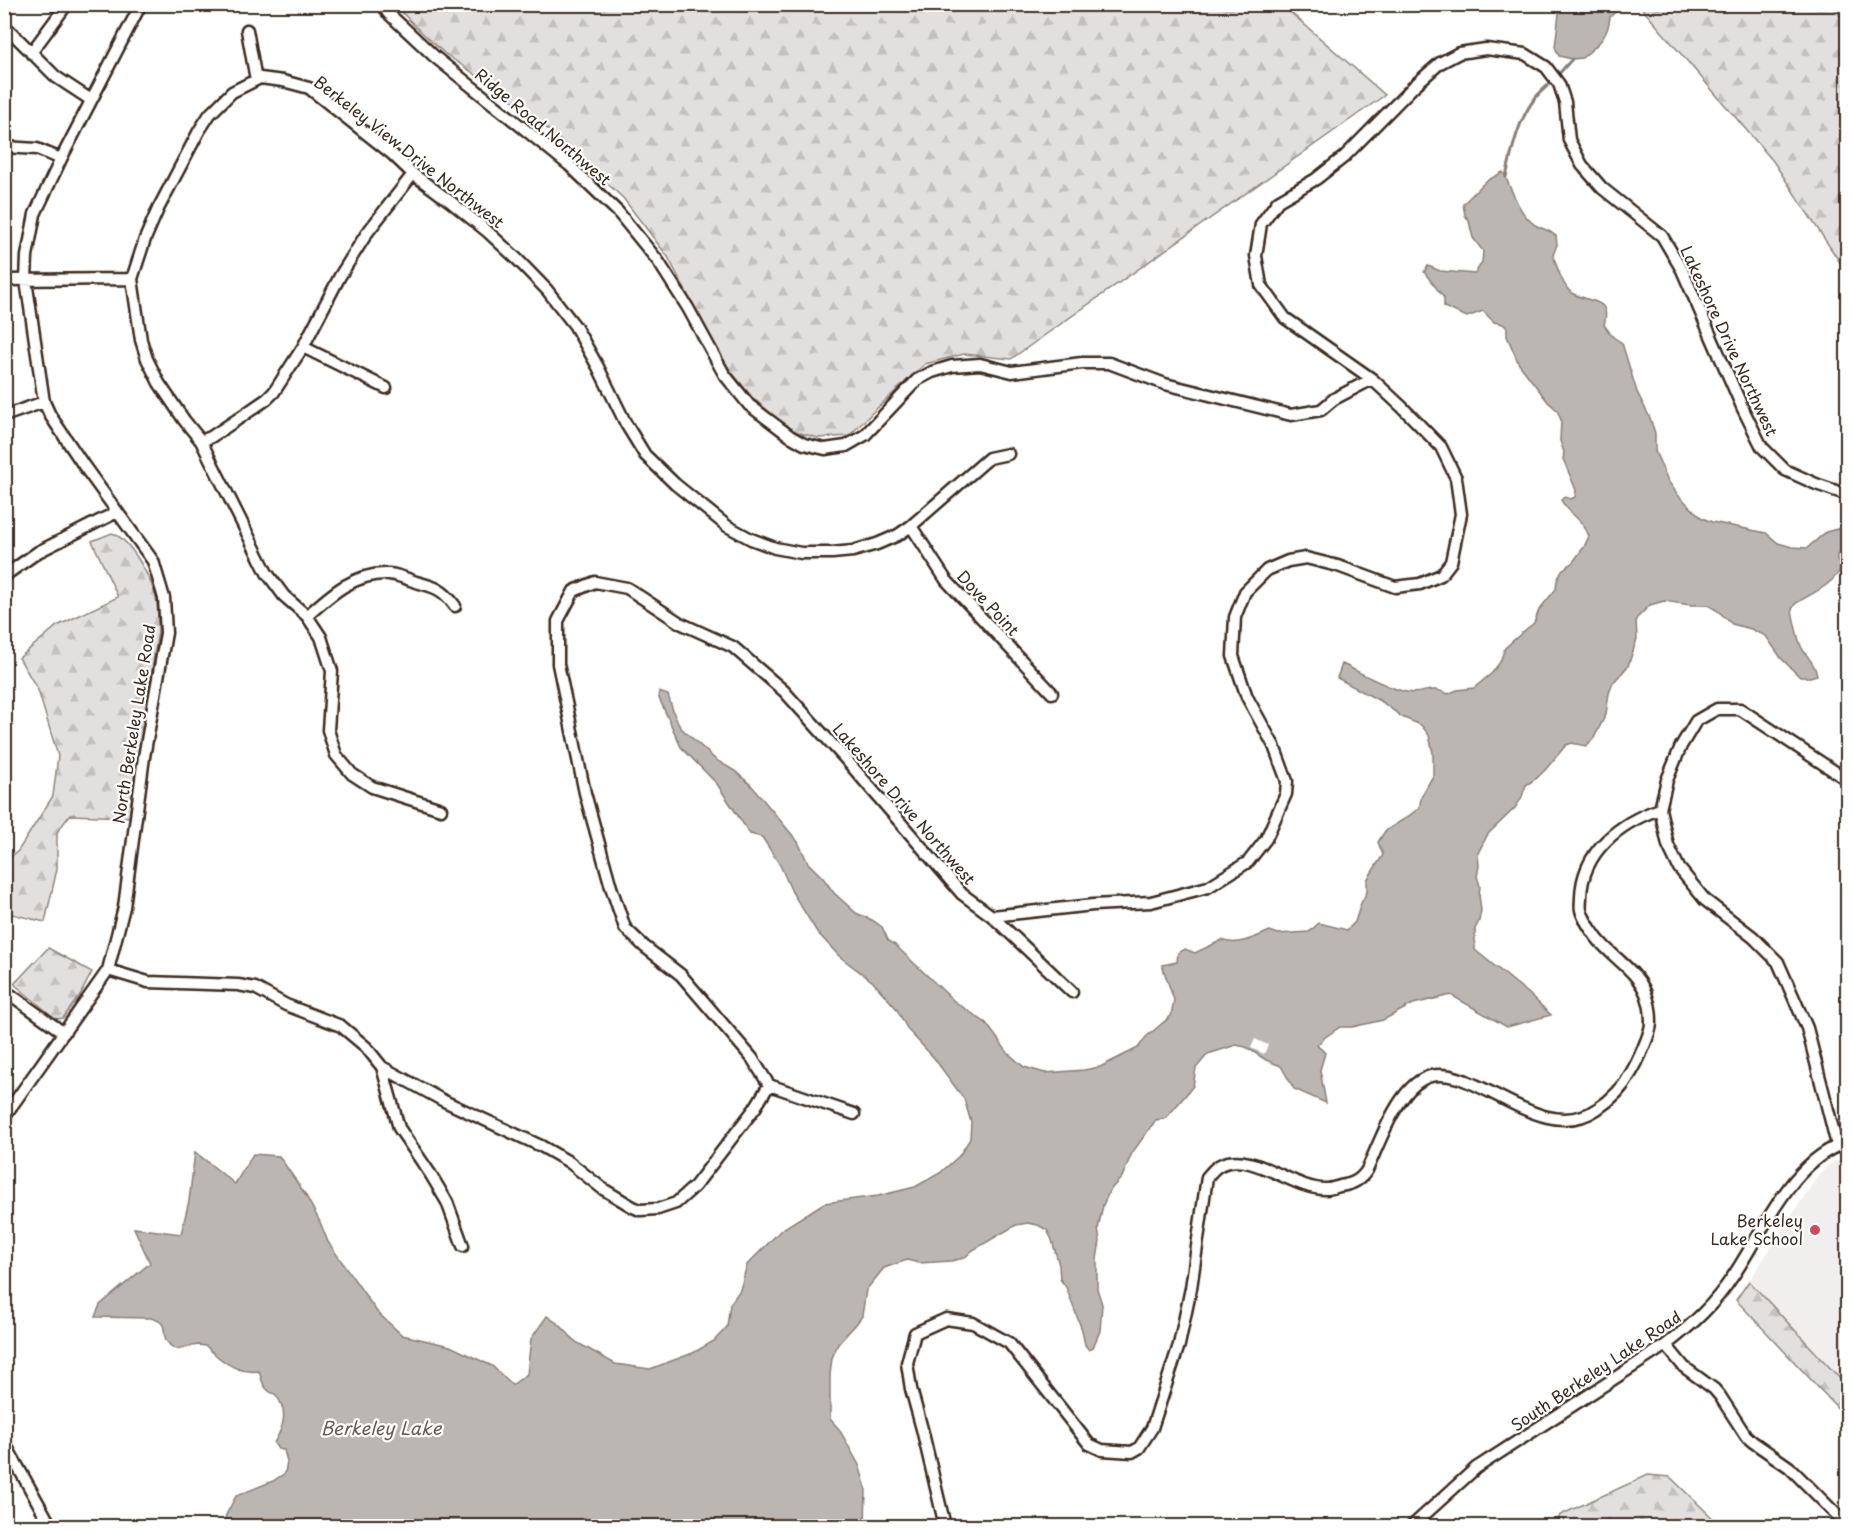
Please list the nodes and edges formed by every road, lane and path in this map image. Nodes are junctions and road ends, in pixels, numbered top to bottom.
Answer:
1 (67, 4) edge
2 (141, 4) edge
3 (382, 4) edge
4 (4, 26) edge
5 (247, 30) dead end
6 (31, 53) junction
7 (256, 80) junction
8 (91, 100) junction
9 (4, 147) edge
10 (61, 159) junction
11 (413, 174) junction
12 (132, 279) junction
13 (4, 280) edge
14 (26, 280) junction
15 (303, 347) junction
16 (1372, 379) junction
17 (386, 388) dead end
18 (44, 402) junction
19 (4, 416) edge
20 (201, 441) junction
21 (1008, 454) dead end
22 (1848, 495) edge
23 (117, 512) junction
24 (911, 526) junction
25 (4, 576) edge
26 (455, 606) dead end
27 (307, 616) junction
28 (1052, 693) dead end
29 (1848, 777) edge
30 (441, 809) dead end
31 (1660, 809) junction
32 (992, 916) junction
33 (108, 970) junction
34 (4, 990) edge
35 (1072, 992) dead end
36 (63, 1033) junction
37 (382, 1067) junction
38 (769, 1085) junction
39 (854, 1114) dead end
40 (4, 1117) edge
41 (1843, 1144) edge
42 (463, 1246) dead end
43 (1666, 1345) junction
44 (4, 1442) edge
45 (51, 1527) edge
46 (945, 1527) edge
47 (1412, 1527) edge
48 (1848, 1527) edge

1 - 6 street
2 - 8 street, North Berkeley Lake Road
3 - 16 street, Ridge Road Northwest
4 - 6 street
5 - 7 street
6 - 8 street
7 - 11 street, Berkeley View Drive Northwest
7 - 12 street
8 - 10 street, North Berkeley Lake Road
9 - 10 street
10 - 14 street, North Berkeley Lake Road
11 - 15 street
11 - 24 street, Berkeley View Drive Northwest
12 - 14 street
12 - 20 street
13 - 14 street
14 - 18 street, North Berkeley Lake Road
15 - 17 street
15 - 20 street
16 - 22 street, Lakeshore Drive Northwest
16 - 32 street, Lakeshore Drive Northwest
18 - 19 street
18 - 23 street, North Berkeley Lake Road
20 - 27 street
21 - 24 street, Berkeley View Drive Northwest
23 - 25 street
23 - 33 street, North Berkeley Lake Road
24 - 28 street, Dove Point
26 - 27 street
27 - 30 street
29 - 31 street
31 - 41 street
31 - 46 street
32 - 35 street
32 - 38 street, Lakeshore Drive Northwest
33 - 36 street, North Berkeley Lake Road
33 - 37 street
34 - 36 street
36 - 40 street, North Berkeley Lake Road
37 - 38 street
37 - 42 street
38 - 39 street
41 - 43 street, South Berkeley Lake Road
43 - 47 street, South Berkeley Lake Road
43 - 48 street
44 - 45 street

